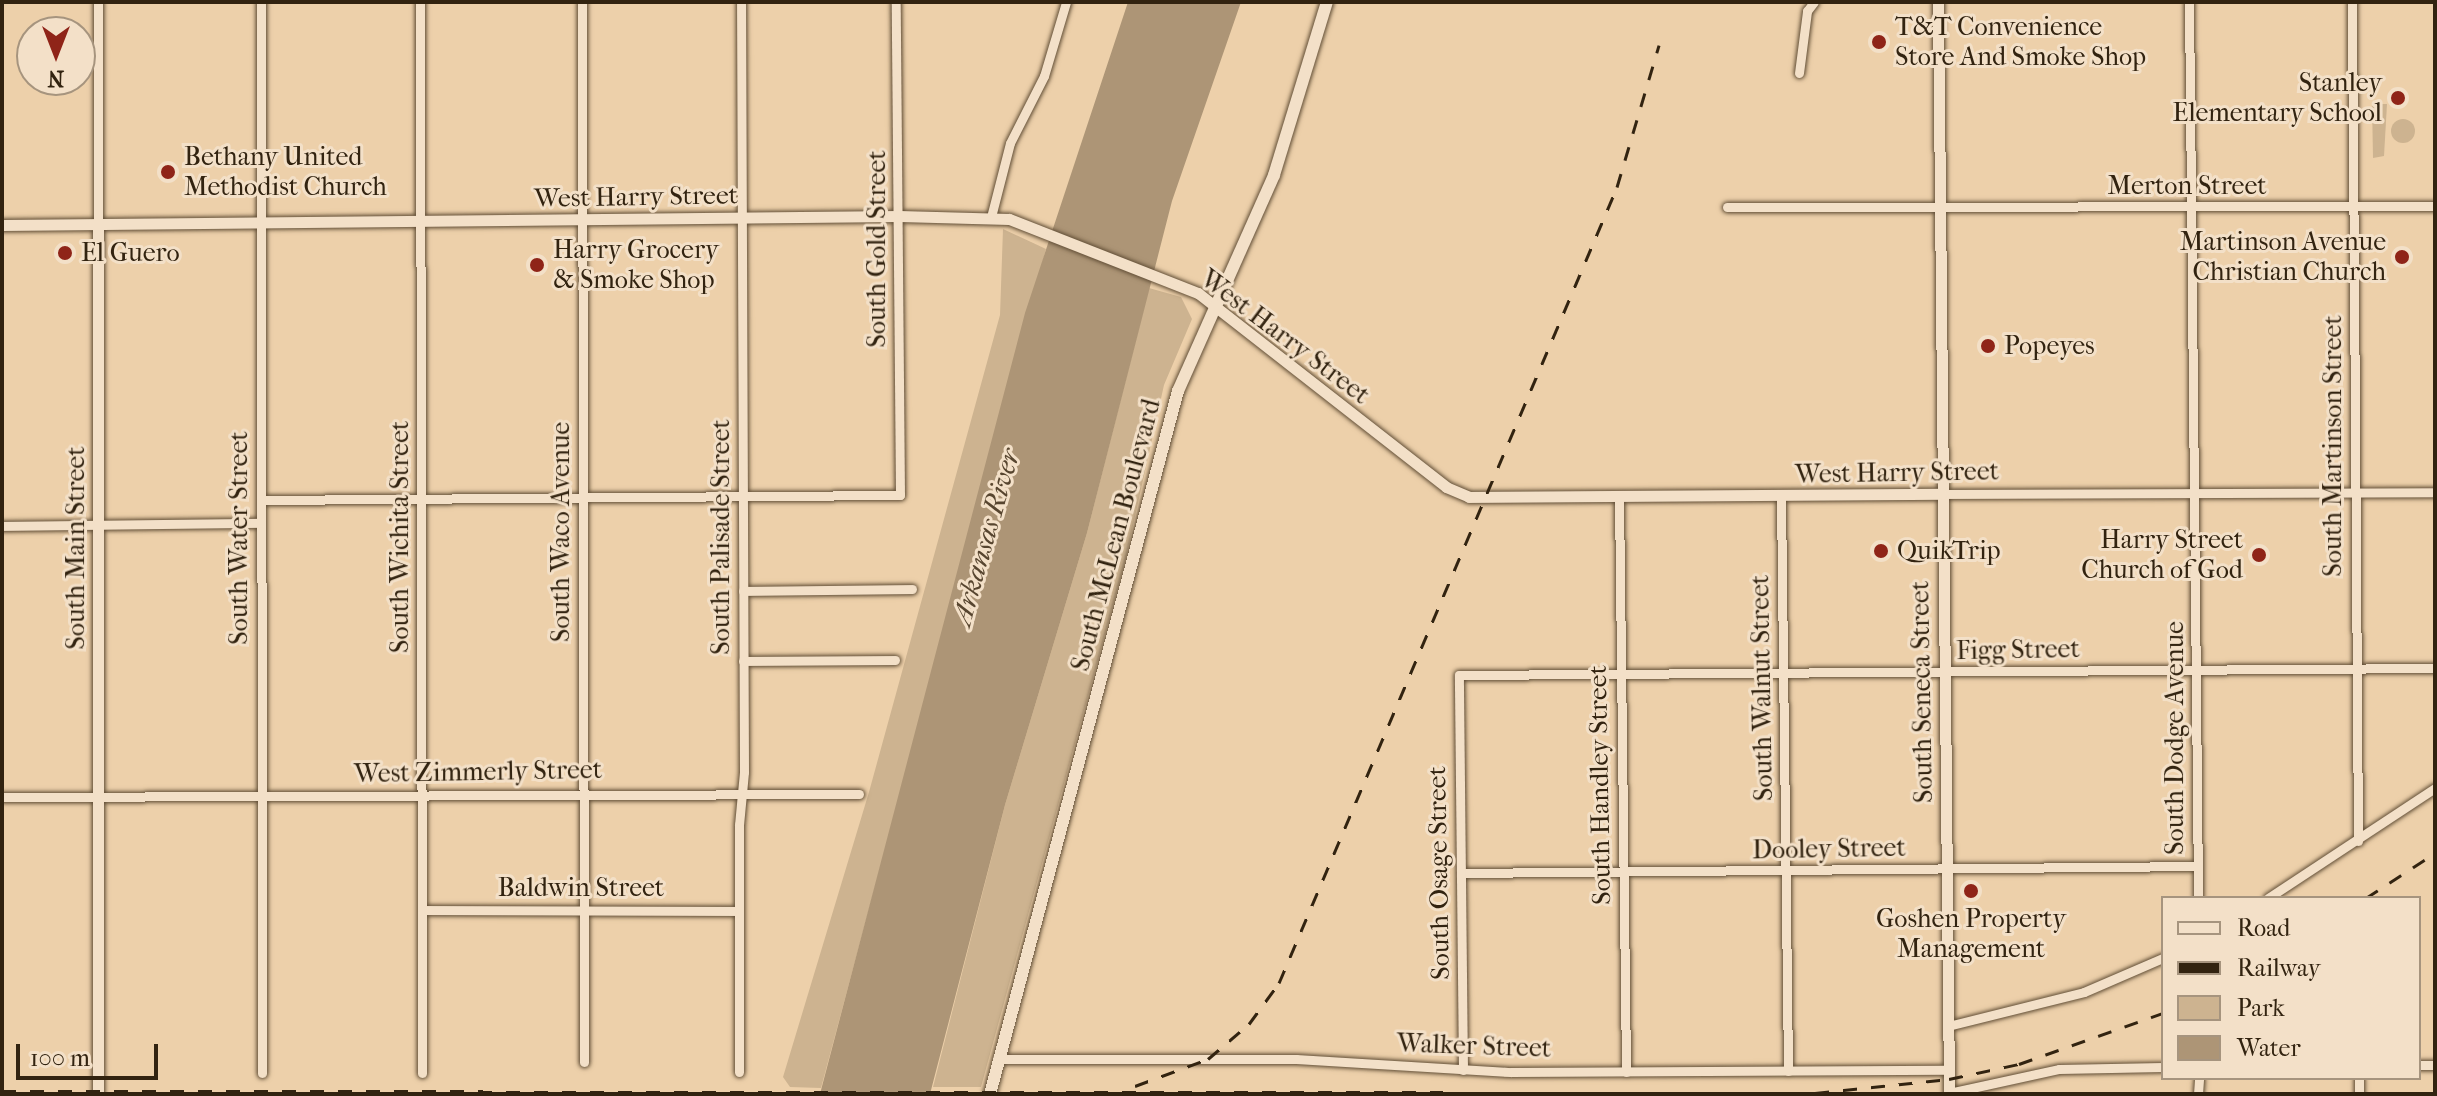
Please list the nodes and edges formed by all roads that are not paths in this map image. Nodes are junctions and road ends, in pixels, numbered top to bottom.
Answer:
1 (98, 2) edge
2 (261, 2) edge
3 (420, 2) edge
4 (582, 2) edge
5 (741, 2) edge
6 (896, 2) edge
7 (1066, 2) edge
8 (1327, 2) edge
9 (1814, 2) edge
10 (1938, 2) edge
11 (2189, 2) edge
12 (2352, 2) edge
13 (1799, 73) dead end
14 (2435, 206) edge
15 (1727, 207) dead end
16 (2354, 207) junction
17 (1939, 209) junction
18 (2193, 209) junction
19 (899, 216) junction
20 (742, 217) junction
21 (991, 217) junction
22 (582, 219) junction
23 (420, 221) junction
24 (261, 222) junction
25 (98, 224) junction
26 (2, 225) edge
27 (1214, 306) junction
28 (2435, 492) edge
29 (2195, 493) junction
30 (2355, 493) junction
31 (1941, 494) junction
32 (583, 496) junction
33 (743, 496) junction
34 (1619, 497) junction
35 (1781, 497) junction
36 (422, 498) junction
37 (261, 500) junction
38 (261, 523) junction
39 (98, 525) junction
40 (2, 526) edge
41 (912, 589) dead end
42 (743, 591) junction
43 (895, 660) dead end
44 (743, 661) junction
45 (2356, 668) junction
46 (2435, 668) edge
47 (2196, 669) junction
48 (1784, 673) junction
49 (1943, 673) junction
50 (1621, 674) junction
51 (1459, 675) joint
52 (2435, 788) edge
53 (584, 792) junction
54 (742, 793) junction
55 (422, 794) junction
56 (859, 794) dead end
57 (2, 797) edge
58 (98, 797) junction
59 (260, 797) junction
60 (2358, 841) junction
61 (2198, 866) junction
62 (1946, 869) junction
63 (1623, 872) junction
64 (1786, 872) junction
65 (1461, 873) junction
66 (2198, 896) edge
67 (2271, 896) edge
68 (584, 909) junction
69 (422, 910) junction
70 (739, 911) junction
71 (2161, 959) edge
72 (1948, 1026) junction
73 (997, 1059) junction
74 (584, 1062) dead end
75 (2161, 1067) edge
76 (1463, 1070) junction
77 (1949, 1070) junction
78 (1788, 1071) junction
79 (739, 1072) dead end
80 (1626, 1072) junction
81 (262, 1073) dead end
82 (422, 1073) dead end
83 (1949, 1093) edge
84 (98, 1094) edge
85 (990, 1094) edge

1 - 25 street, South Main Street
2 - 24 street, South Water Street
3 - 23 street, South Wichita Street
4 - 22 street, South Waco Avenue
5 - 20 street, South Palisade Street
6 - 19 street, South Gold Street
7 - 21 street
8 - 27 main road, South McLean Boulevard
9 - 13 street
10 - 17 street, South Seneca Street
11 - 18 street, South Dodge Avenue
12 - 16 street, South Martinson Street
14 - 16 street, Merton Street
15 - 17 street, Merton Street
16 - 18 street, Merton Street
16 - 30 street, South Martinson Street
17 - 18 street, Merton Street
17 - 31 street, South Seneca Street
18 - 29 street, South Dodge Avenue
19 - 20 street, West Harry Street
19 - 21 street, West Harry Street
19 - 33 street, South Gold Street
20 - 22 street, West Harry Street
20 - 33 street, South Palisade Street
21 - 27 street, West Harry Street
22 - 23 street, West Harry Street
22 - 32 street, South Waco Avenue
23 - 24 street, West Harry Street
23 - 36 street, South Wichita Street
24 - 25 street, West Harry Street
24 - 37 street, South Water Street
25 - 26 street, West Harry Street
25 - 39 street, South Main Street
27 - 34 street, West Harry Street
27 - 73 main road, South McLean Boulevard
28 - 30 street, West Harry Street
29 - 30 street, West Harry Street
29 - 31 street, West Harry Street
29 - 47 street, South Dodge Avenue
30 - 45 street, South Martinson Street
31 - 35 street, West Harry Street
31 - 49 street, South Seneca Street
32 - 33 street
32 - 36 street
32 - 53 street, South Waco Avenue
33 - 42 street, South Palisade Street
34 - 35 street, West Harry Street
34 - 50 street, South Handley Street
35 - 48 street, South Walnut Street
36 - 37 street
36 - 55 street, South Wichita Street
37 - 38 street, South Water Street
38 - 39 street
38 - 59 street, South Water Street
39 - 40 street
39 - 58 street, South Main Street
41 - 42 street
42 - 44 street, South Palisade Street
43 - 44 street
44 - 54 street, South Palisade Street
45 - 46 street, Figg Street
45 - 47 street, Figg Street
45 - 60 street, South Martinson Street
47 - 49 street, Figg Street
47 - 61 street, South Dodge Avenue
48 - 49 street, Figg Street
48 - 50 street, Figg Street
48 - 64 street, South Walnut Street
49 - 62 street, South Seneca Street
50 - 51 street, Figg Street
50 - 63 street, South Handley Street
51 - 65 street, South Osage Street
52 - 60 street
53 - 54 street, West Zimmerly Street
53 - 55 street, West Zimmerly Street
53 - 68 street, South Waco Avenue
54 - 56 street, West Zimmerly Street
54 - 70 street, South Palisade Street
55 - 59 street, West Zimmerly Street
55 - 69 street, South Wichita Street
57 - 58 street, West Zimmerly Street
58 - 59 street, West Zimmerly Street
58 - 84 street, South Main Street
59 - 81 street, South Water Street
60 - 67 street
61 - 62 street, Dooley Street
61 - 66 street, South Dodge Avenue
62 - 64 street, Dooley Street
62 - 72 street, South Seneca Street
63 - 64 street, Dooley Street
63 - 65 street, Dooley Street
63 - 80 street, South Handley Street
64 - 78 street, South Walnut Street
65 - 76 street, South Osage Street
68 - 69 street, Baldwin Street
68 - 70 street, Baldwin Street
68 - 74 street, South Waco Avenue
69 - 82 street, South Wichita Street
70 - 79 street, South Palisade Street
71 - 72 street
72 - 77 street, South Seneca Street
73 - 76 street, Walker Street
73 - 85 main road, South McLean Boulevard
75 - 83 street
76 - 80 street, Walker Street
77 - 78 street, Walker Street
77 - 83 street, South Seneca Street
78 - 80 street, Walker Street

